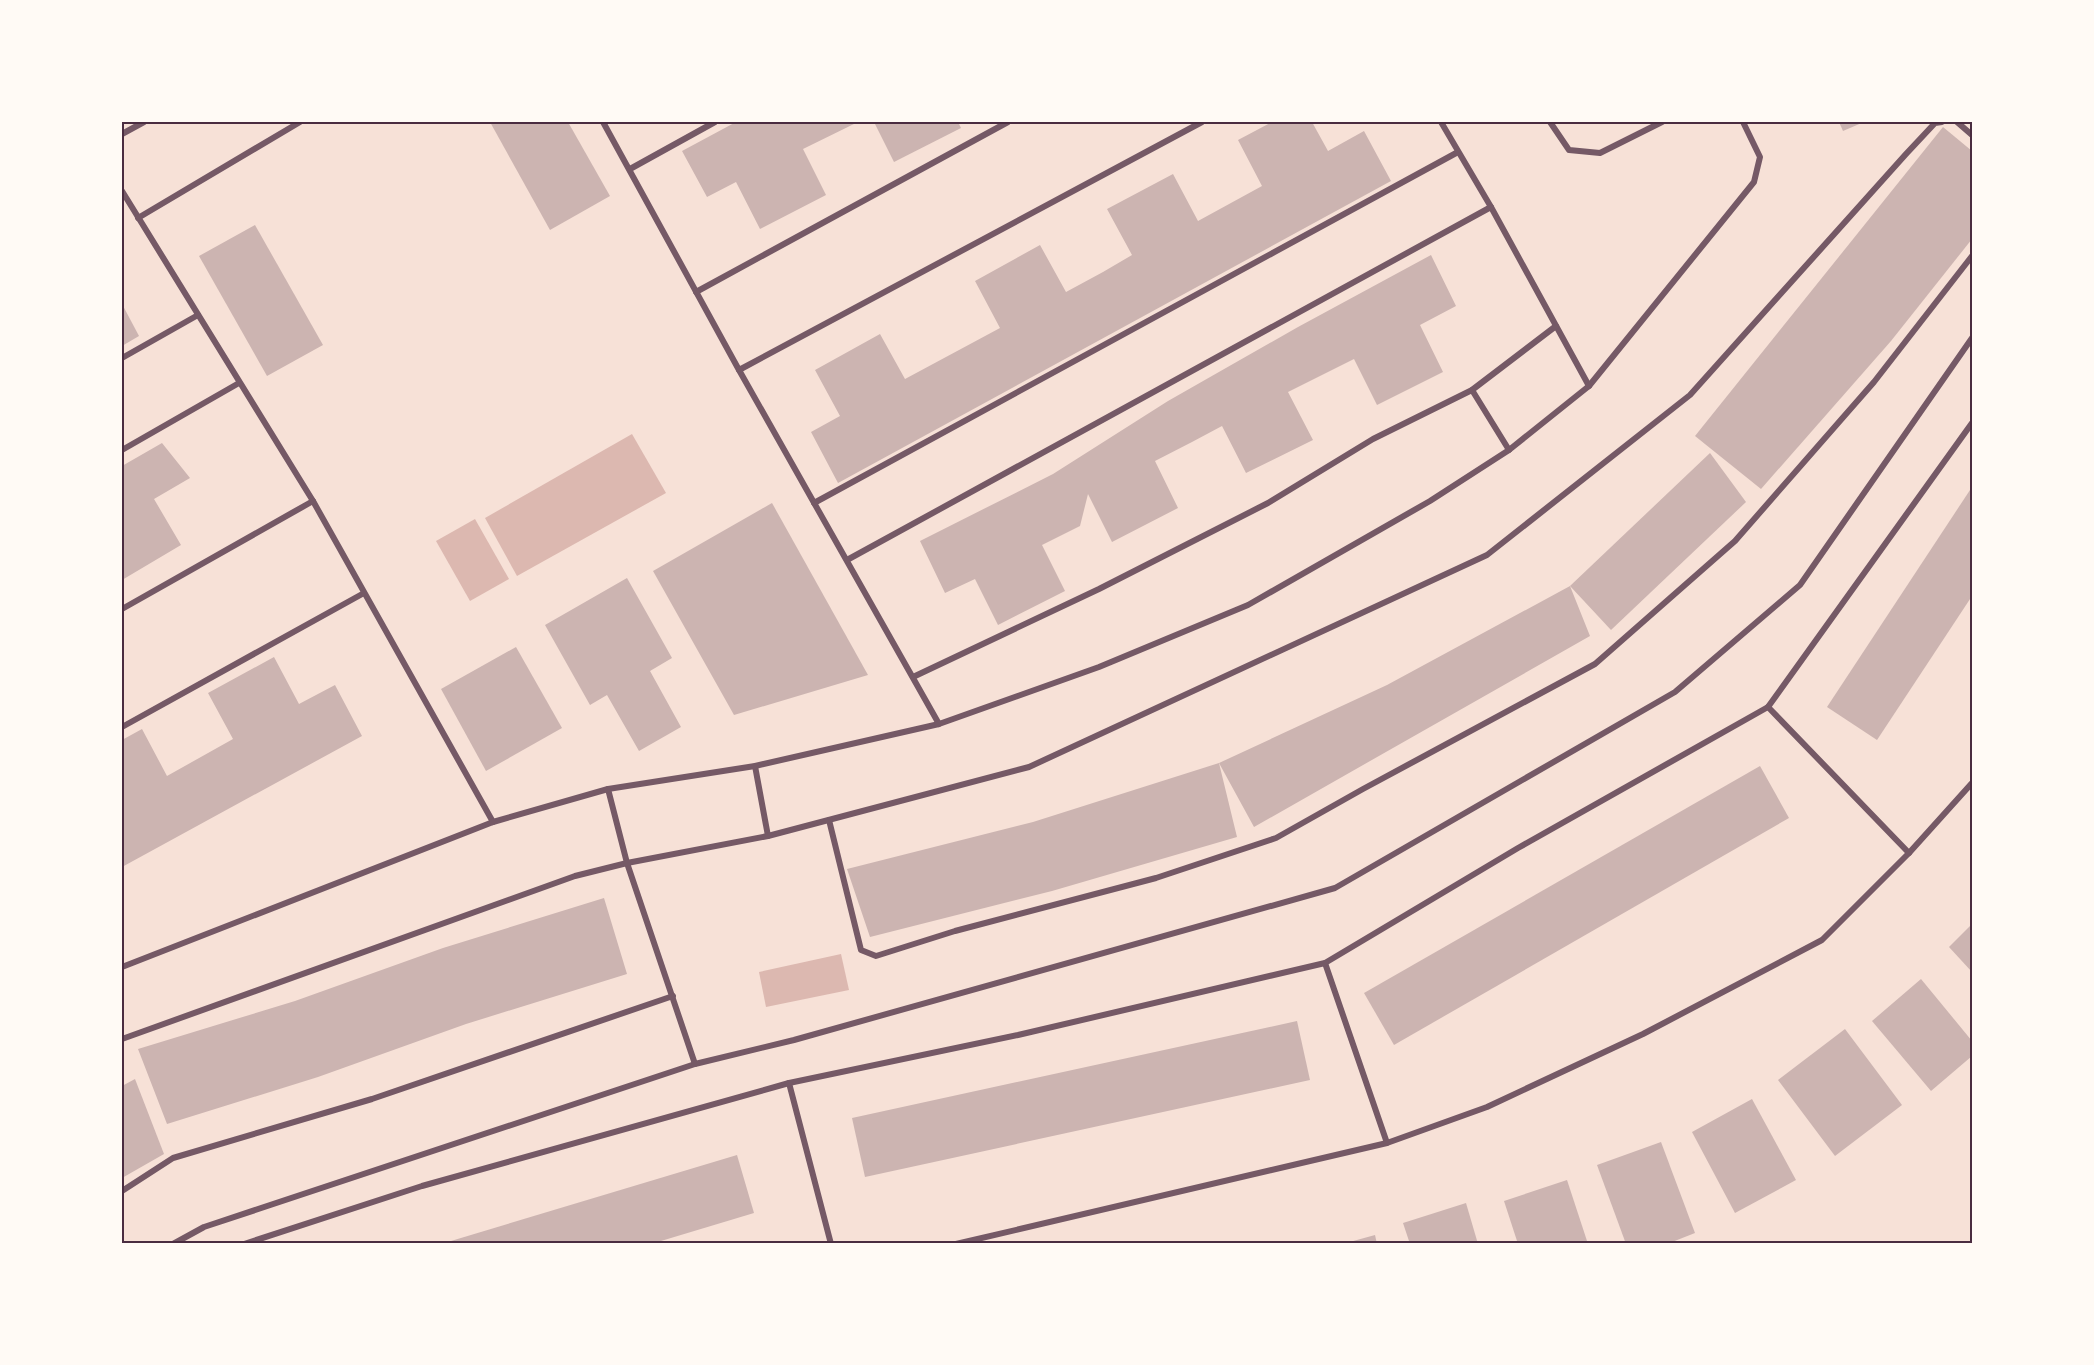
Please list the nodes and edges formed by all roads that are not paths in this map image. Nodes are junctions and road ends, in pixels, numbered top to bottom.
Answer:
1 (144, 122) edge
2 (300, 122) edge
3 (603, 122) edge
4 (715, 122) edge
5 (1008, 122) edge
6 (1202, 122) edge
7 (1441, 122) edge
8 (1550, 122) edge
9 (1662, 122) edge
10 (1743, 122) edge
11 (1942, 122) edge
12 (1957, 122) edge
13 (122, 134) edge
14 (1972, 135) edge
15 (1458, 152) junction
16 (630, 169) junction
17 (122, 191) edge
18 (125, 203) edge
19 (1491, 207) junction
20 (138, 218) junction
21 (1972, 256) edge
22 (696, 292) junction
23 (198, 315) junction
24 (1556, 326) junction
25 (1972, 338) edge
26 (122, 358) edge
27 (739, 370) junction
28 (239, 383) junction
29 (1589, 386) junction
30 (1472, 390) junction
31 (1972, 423) edge
32 (122, 450) edge
33 (1509, 450) junction
34 (313, 501) junction
35 (814, 503) junction
36 (847, 560) junction
37 (364, 593) junction
38 (122, 609) edge
39 (913, 677) junction
40 (1768, 707) junction
41 (939, 724) junction
42 (122, 727) edge
43 (755, 766) junction
44 (1972, 783) edge
45 (608, 789) junction
46 (829, 820) junction
47 (493, 822) junction
48 (768, 836) junction
49 (1909, 853) junction
50 (627, 863) junction
51 (1325, 963) junction
52 (122, 967) edge
53 (673, 996) junction
54 (122, 1039) edge
55 (695, 1064) junction
56 (789, 1083) junction
57 (1386, 1143) junction
58 (122, 1191) edge
59 (173, 1244) edge
60 (244, 1244) edge
61 (831, 1244) edge
62 (956, 1244) edge

1 - 13 street
2 - 20 street
3 - 16 street
4 - 16 street
5 - 22 street
6 - 27 street
7 - 15 street
8 - 9 street
10 - 29 street
11 - 46 street
12 - 14 street
15 - 19 street
15 - 35 street
16 - 22 street
17 - 18 street
18 - 20 street
19 - 24 street
19 - 36 street
20 - 23 street
21 - 46 street
22 - 27 street
23 - 26 street
23 - 28 street
24 - 29 street
24 - 30 street
25 - 55 street
27 - 35 street
28 - 32 street
28 - 34 street
29 - 33 street
30 - 33 street
30 - 39 street
31 - 40 street
33 - 41 street
34 - 37 street
34 - 38 street
35 - 36 street
36 - 39 street
37 - 42 street
37 - 47 street
39 - 41 street
40 - 49 street
40 - 51 street
41 - 43 street
43 - 45 street
43 - 48 street
44 - 49 street
45 - 47 street
45 - 50 street
46 - 48 street
47 - 52 street
48 - 50 street
49 - 57 street
50 - 53 street
50 - 54 street
51 - 56 street
51 - 57 street
53 - 55 street
53 - 58 street
55 - 59 street
56 - 60 street
56 - 61 street
57 - 62 street

